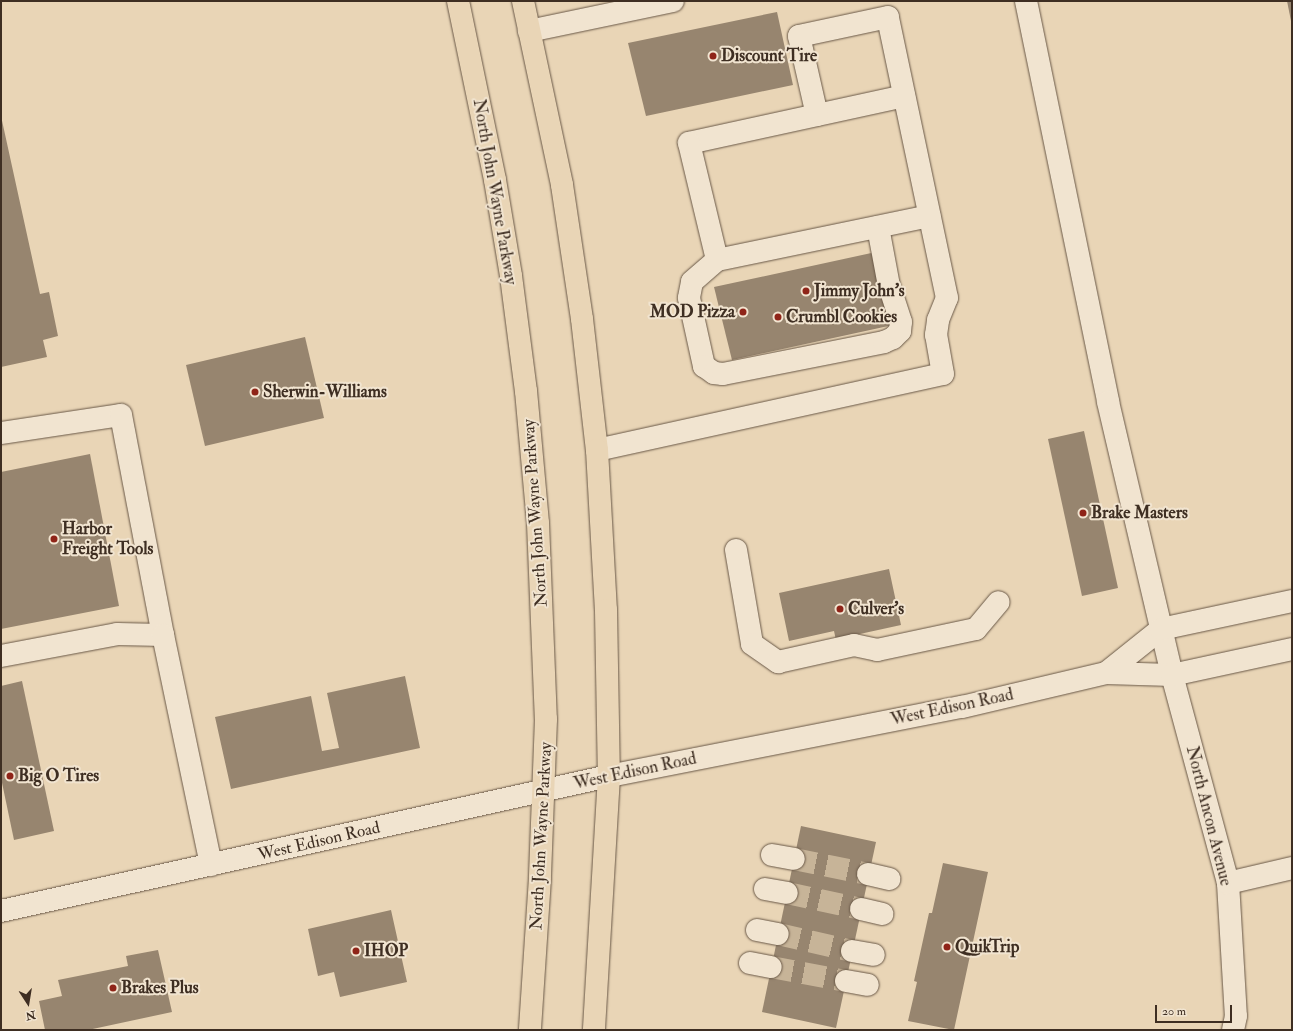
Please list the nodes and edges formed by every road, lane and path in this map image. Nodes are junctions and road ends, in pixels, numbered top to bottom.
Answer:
1 (458, 1) edge
2 (523, 1) edge
3 (673, 1) edge
4 (1026, 1) edge
5 (529, 31) junction
6 (904, 96) junction
7 (817, 115) junction
8 (930, 216) junction
9 (878, 227) junction
10 (716, 260) junction
11 (1, 433) edge
12 (597, 450) junction
13 (736, 550) dead end
14 (1292, 601) edge
15 (999, 602) dead end
16 (1161, 630) junction
17 (162, 635) junction
18 (1292, 649) edge
19 (1, 656) edge
20 (1106, 673) junction
21 (1172, 675) junction
22 (609, 776) junction
23 (544, 790) junction
24 (772, 855) dead end
25 (794, 859) tunnel mouth
26 (211, 865) junction
27 (1292, 868) edge
28 (868, 874) tunnel mouth
29 (889, 879) dead end
30 (1228, 883) junction
31 (765, 889) dead end
32 (787, 893) tunnel mouth
33 (861, 909) tunnel mouth
34 (1, 911) edge
35 (882, 914) dead end
36 (757, 930) dead end
37 (778, 934) tunnel mouth
38 (852, 951) tunnel mouth
39 (874, 955) dead end
40 (750, 963) dead end
41 (771, 967) tunnel mouth
42 (846, 981) tunnel mouth
43 (868, 986) dead end
44 (530, 1030) edge
45 (594, 1030) edge
46 (1233, 1030) edge

1 - 23 highway, North John Wayne Parkway
2 - 5 highway
3 - 5 street
4 - 16 street, North Ancon Avenue
5 - 12 highway
6 - 7 street
6 - 7 street
6 - 8 street
7 - 10 street
8 - 9 street
8 - 12 street
9 - 10 street
9 - 10 street
11 - 17 street
12 - 22 highway
13 - 15 street
14 - 16 street, West Edison Road
16 - 20 street, West Edison Road
16 - 21 street, North Ancon Avenue
17 - 19 street
17 - 26 street
18 - 21 street, West Edison Road
20 - 21 street, West Edison Road
20 - 22 street, West Edison Road
21 - 30 street, North Ancon Avenue
22 - 23 street, West Edison Road
22 - 45 highway
23 - 26 street, West Edison Road
23 - 44 highway, North John Wayne Parkway
24 - 25 street
26 - 34 street, West Edison Road
27 - 30 street
28 - 29 street
30 - 46 street, North Ancon Avenue
31 - 32 street
33 - 35 street
36 - 37 street
38 - 39 street
40 - 41 street
42 - 43 street

